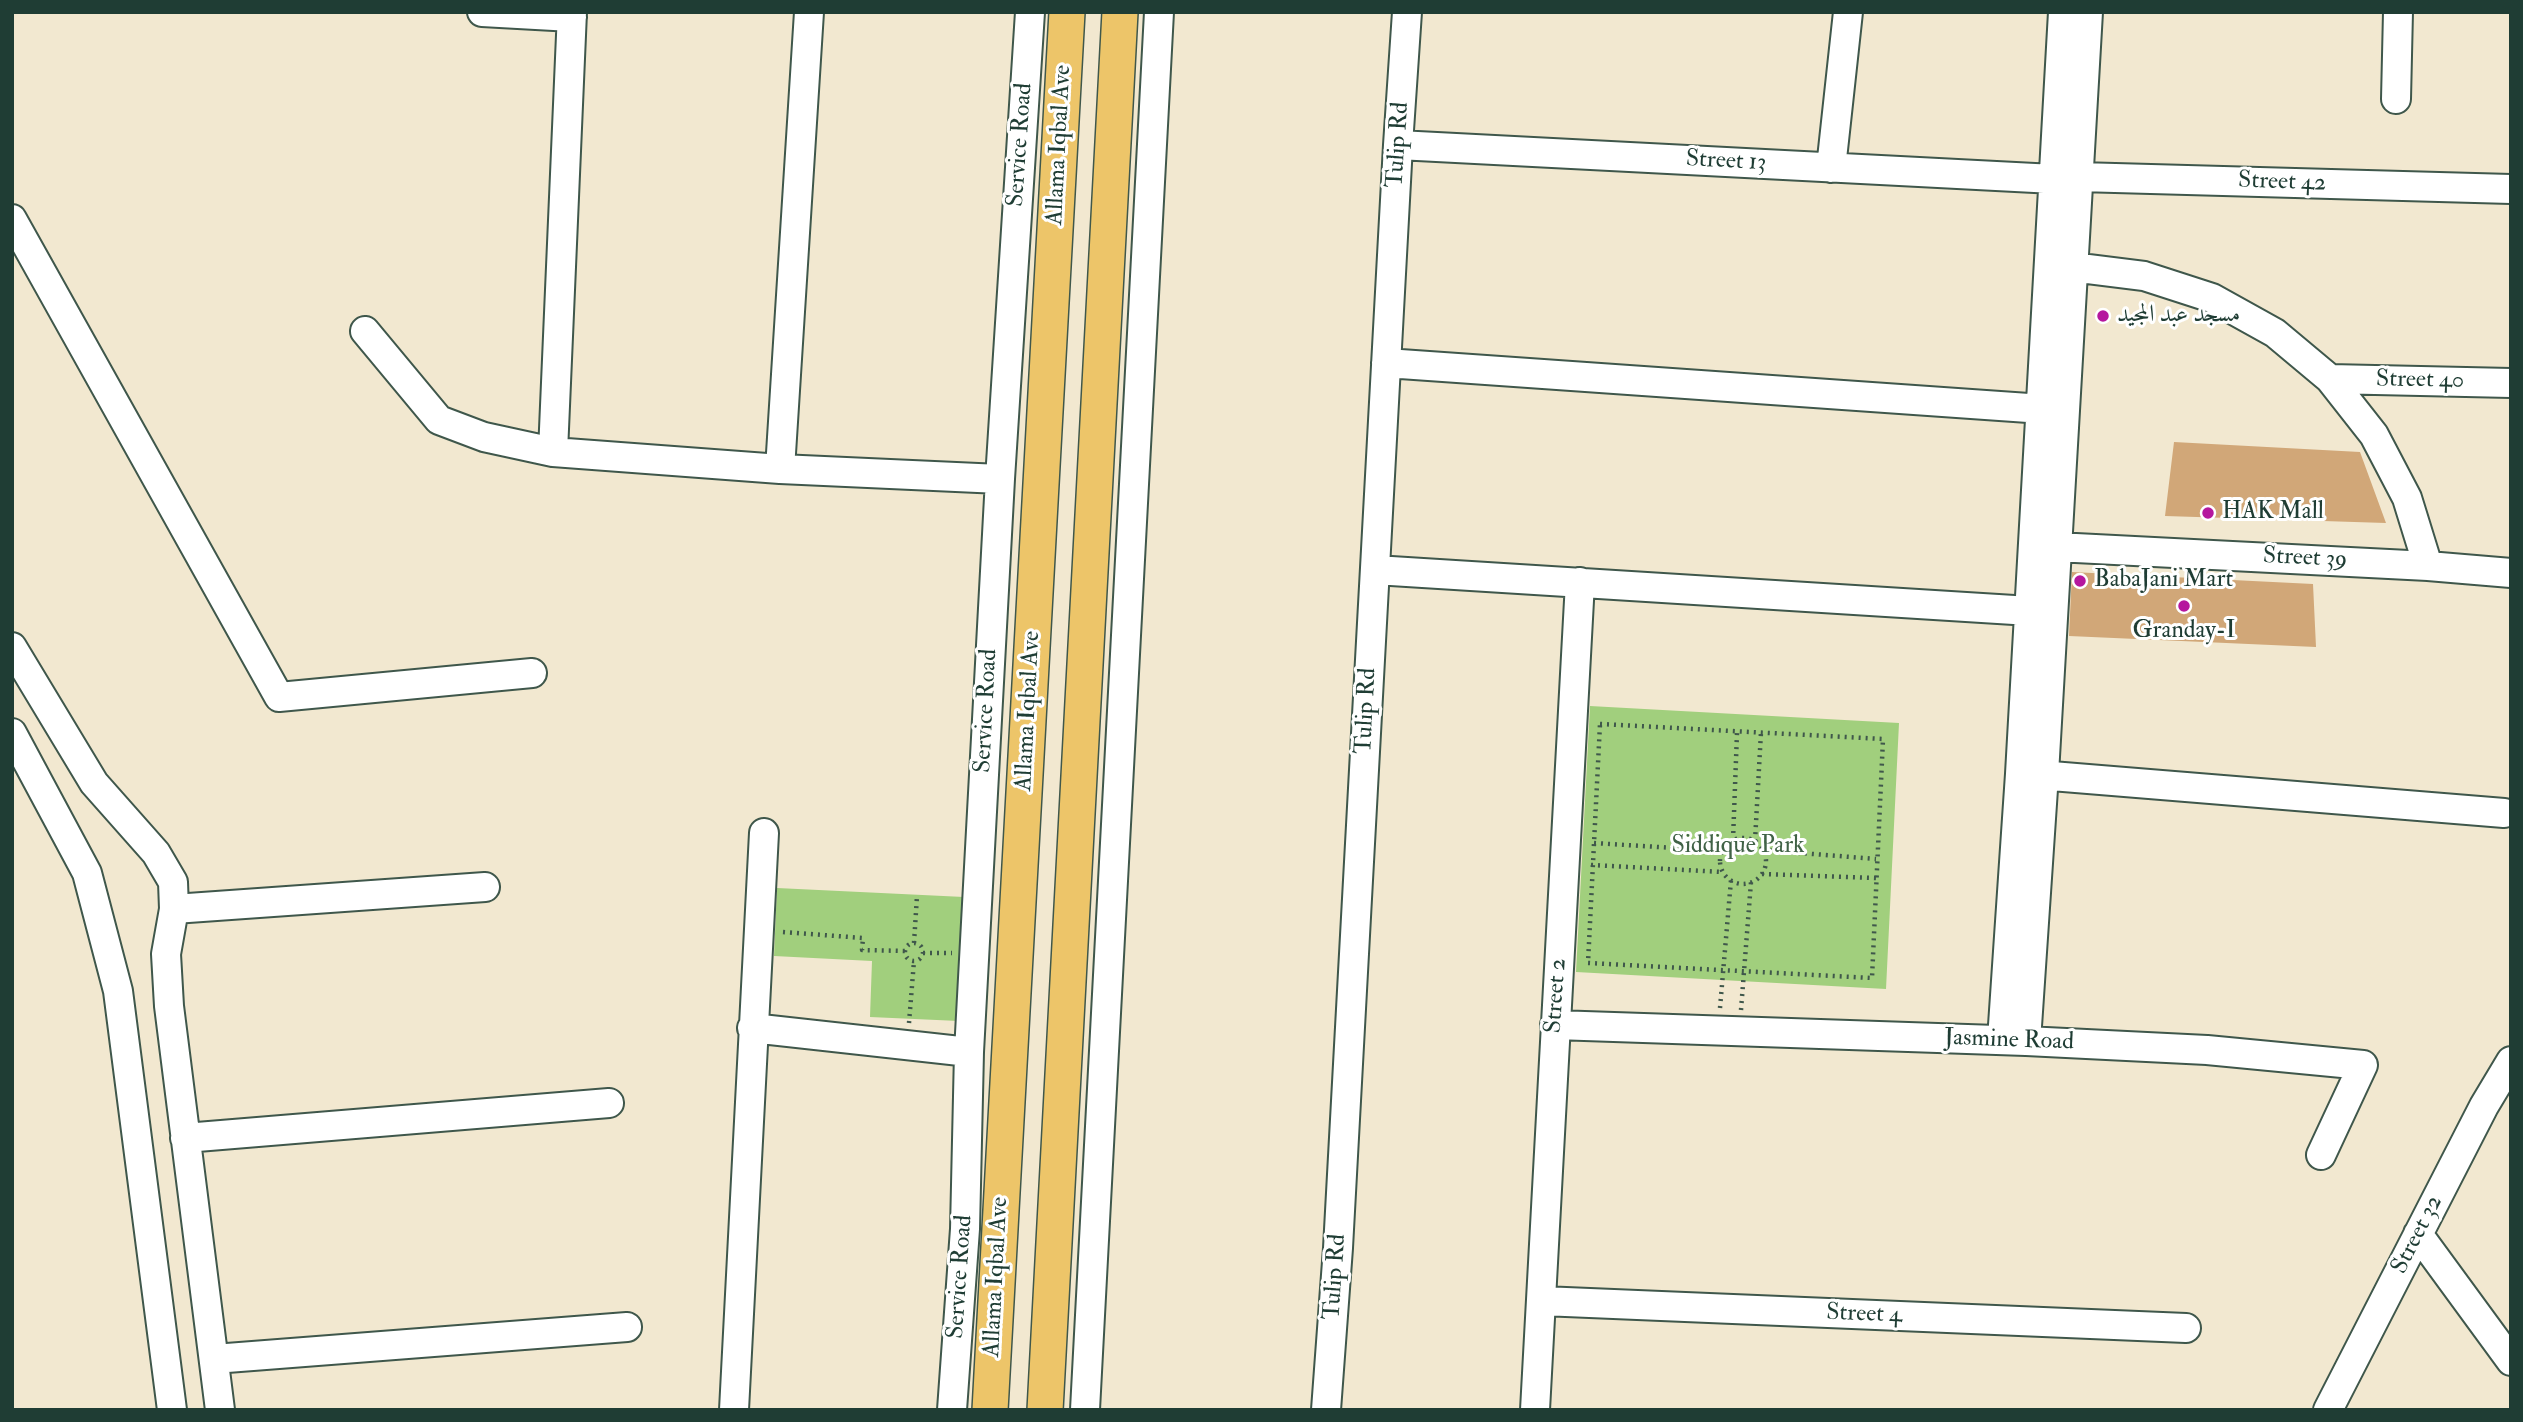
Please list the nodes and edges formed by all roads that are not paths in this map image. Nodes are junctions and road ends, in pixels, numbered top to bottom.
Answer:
1 (482, 12) edge
2 (809, 12) edge
3 (1030, 12) edge
4 (1067, 12) edge
5 (1120, 12) edge
6 (1159, 12) edge
7 (1407, 12) edge
8 (1849, 12) edge
9 (2063, 12) edge
10 (2088, 12) edge
11 (2398, 12) edge
12 (572, 15) edge
13 (2396, 99) dead end
14 (1398, 145) junction
15 (1830, 168) junction
16 (2066, 178) junction
17 (2511, 189) edge
18 (12, 219) edge
19 (2072, 267) junction
20 (365, 331) dead end
21 (1386, 363) junction
22 (2330, 379) junction
23 (2511, 383) edge
24 (2052, 410) junction
25 (553, 452) junction
26 (780, 469) junction
27 (1000, 479) junction
28 (2056, 547) junction
29 (2428, 566) junction
30 (1375, 570) junction
31 (2511, 573) edge
32 (1580, 582) junction
33 (2041, 612) junction
34 (12, 647) edge
35 (532, 673) dead end
36 (15, 742) edge
37 (2032, 774) junction
38 (2504, 813) dead end
39 (764, 833) dead end
40 (485, 887) dead end
41 (174, 909) junction
42 (1555, 1025) junction
43 (752, 1028) junction
44 (2014, 1041) junction
45 (969, 1052) junction
46 (2511, 1061) edge
47 (609, 1103) dead end
48 (185, 1138) junction
49 (2321, 1154) dead end
50 (2418, 1234) junction
51 (1542, 1301) junction
52 (627, 1328) dead end
53 (2186, 1328) dead end
54 (214, 1359) junction
55 (2511, 1361) edge
56 (172, 1410) edge
57 (220, 1410) edge
58 (734, 1410) edge
59 (952, 1410) edge
60 (990, 1410) edge
61 (1045, 1410) edge
62 (1085, 1410) edge
63 (1326, 1410) edge
64 (1535, 1410) edge
65 (2328, 1410) edge

1 - 12 street
2 - 26 street
3 - 27 street, Service Road
4 - 60 main road, Allama Iqbal Ave
5 - 61 main road
6 - 62 street
7 - 14 street, Tulip Rd
8 - 15 street
9 - 16 street
10 - 16 street
11 - 13 street
12 - 25 street
14 - 15 street, Street 13
14 - 21 street, Tulip Rd
15 - 16 street, Street 13
16 - 17 street, Street 42
16 - 19 street
16 - 24 street
18 - 35 street
19 - 22 street
19 - 24 street
20 - 25 street
21 - 24 street
21 - 30 street, Tulip Rd
22 - 23 street, Street 40
22 - 29 street
24 - 28 street
24 - 33 street
25 - 26 street
26 - 27 street
27 - 45 street, Service Road
28 - 29 street, Street 39
28 - 33 street
29 - 31 street, Street 39
30 - 32 street
30 - 63 street, Tulip Rd
32 - 33 street
32 - 42 street, Street 2
33 - 37 street
34 - 41 street
36 - 56 street
37 - 38 street
37 - 44 street
39 - 43 street
40 - 41 street
41 - 48 street
42 - 44 street, Jasmine Road
42 - 51 street, Street 2
43 - 45 street
43 - 58 street
44 - 49 street, Jasmine Road
45 - 59 street, Service Road
46 - 50 street, Street 32
47 - 48 street
48 - 54 street
50 - 55 street
50 - 65 street, Street 32
51 - 53 street, Street 4
51 - 64 street, Street 2
52 - 54 street
54 - 57 street

